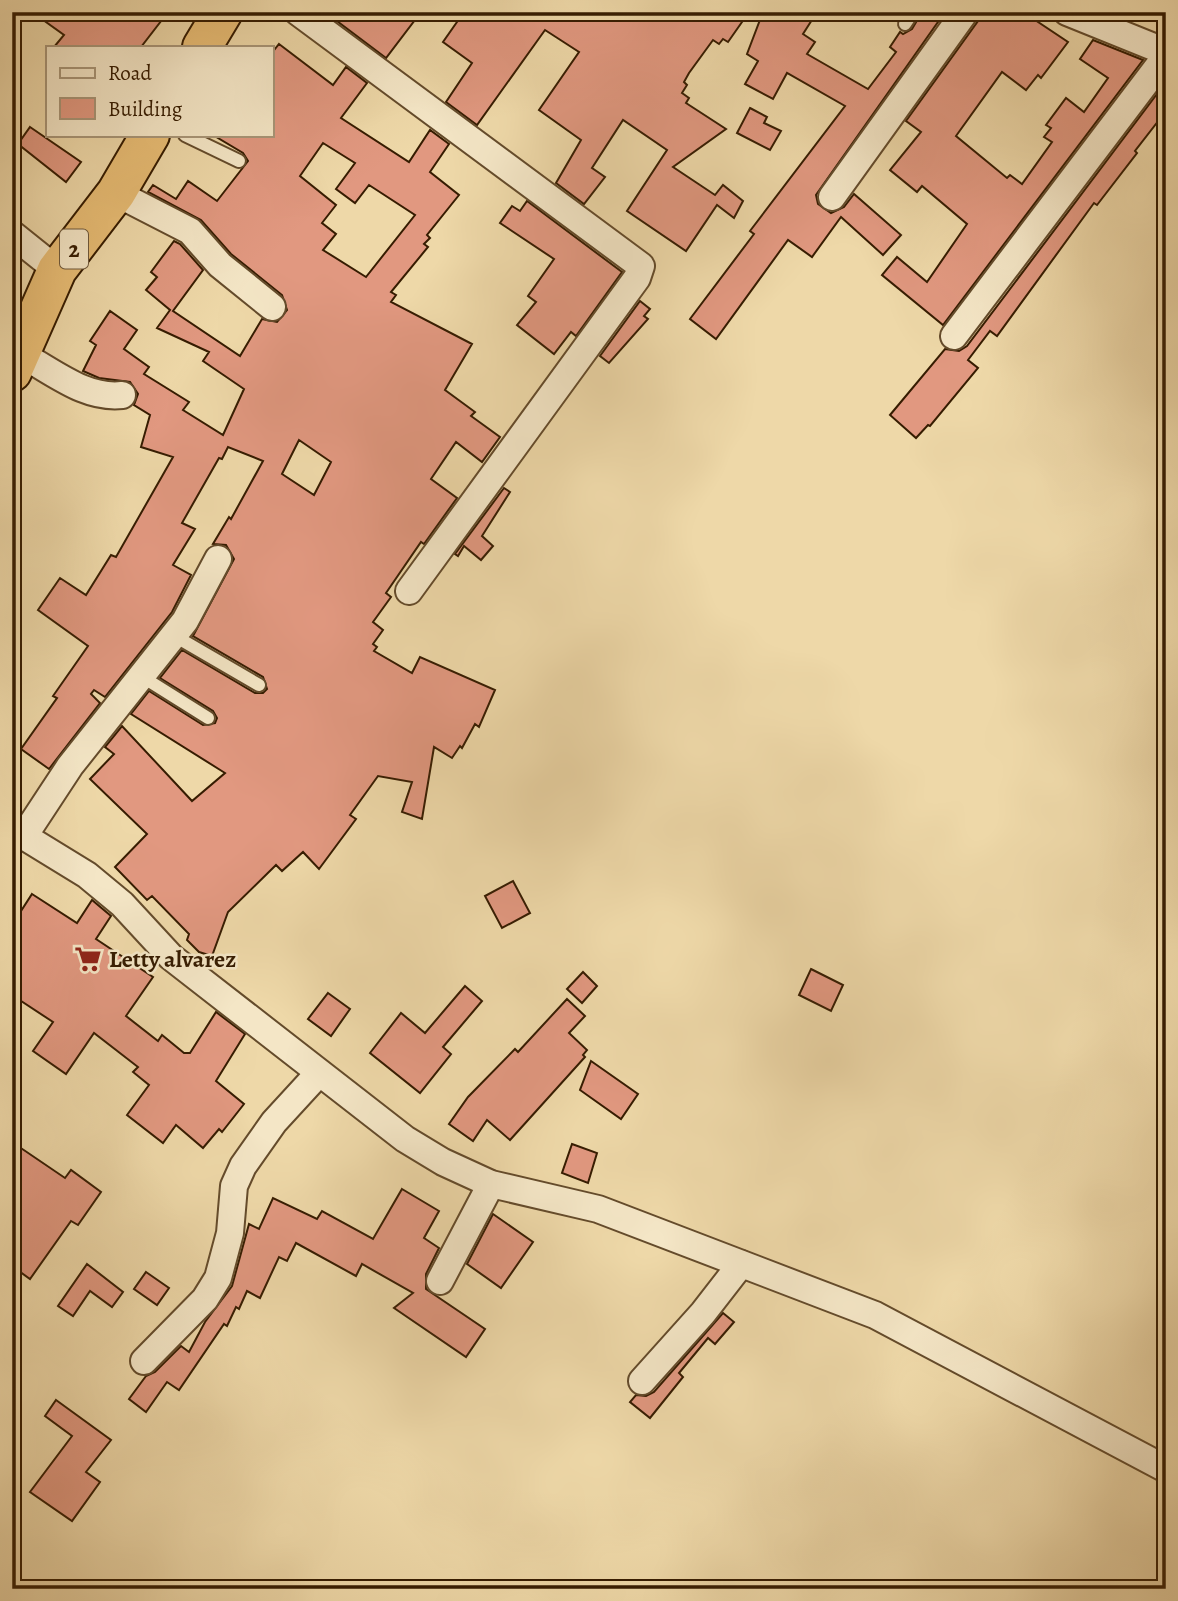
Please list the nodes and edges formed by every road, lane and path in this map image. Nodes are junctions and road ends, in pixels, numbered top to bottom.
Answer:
1 (223, 12) edge
2 (299, 12) edge
3 (913, 12) edge
4 (965, 12) edge
5 (1068, 12) edge
6 (905, 24) dead end
7 (203, 46) edge
8 (1166, 54) edge
9 (149, 136) edge
10 (187, 136) edge
11 (239, 160) dead end
12 (116, 193) junction
13 (832, 197) dead end
14 (12, 234) edge
15 (57, 270) junction
16 (272, 307) dead end
17 (954, 336) dead end
18 (17, 364) edge
19 (122, 395) dead end
20 (218, 559) dead end
21 (410, 591) dead end
22 (173, 635) junction
23 (141, 676) junction
24 (258, 685) dead end
25 (208, 718) dead end
26 (18, 833) edge
27 (319, 1073) junction
28 (491, 1184) junction
29 (741, 1264) junction
30 (440, 1281) dead end
31 (144, 1361) dead end
32 (642, 1381) dead end
33 (1166, 1469) edge

1 - 7 highway
2 - 21 street
3 - 6 lane
4 - 13 street
5 - 8 street
8 - 17 street
9 - 12 highway, 2
10 - 11 lane
12 - 15 highway, 2
12 - 16 street
14 - 15 street
15 - 18 highway, 2
18 - 19 street
20 - 22 street
22 - 23 street
22 - 24 lane
23 - 25 lane
23 - 26 street
26 - 27 street
27 - 28 street
27 - 31 street
28 - 29 street
28 - 30 street
29 - 32 street
29 - 33 street

